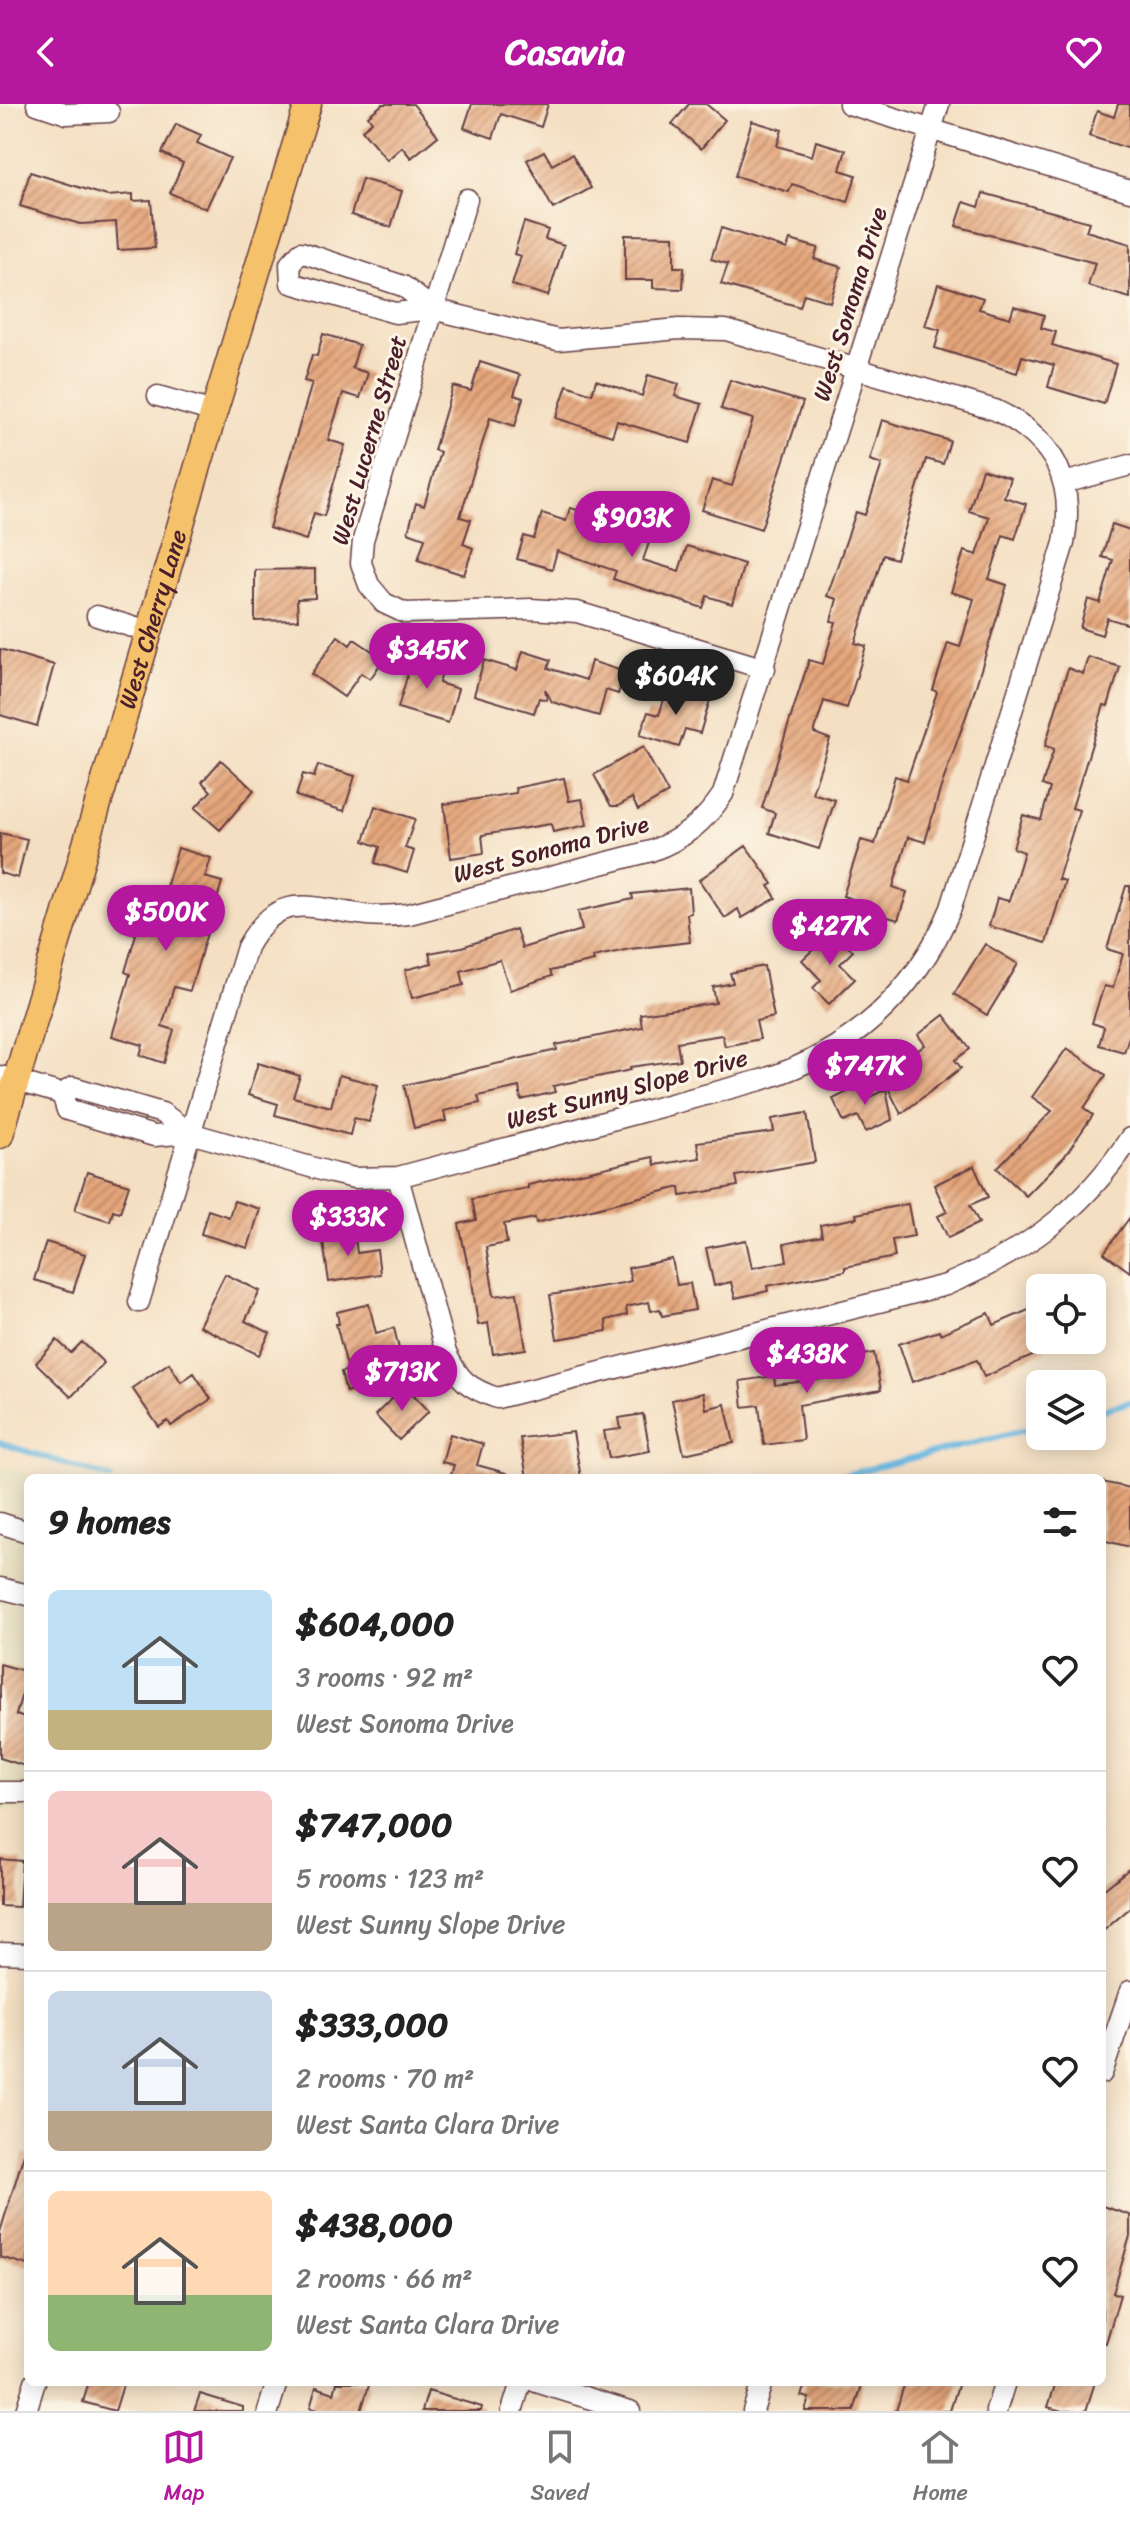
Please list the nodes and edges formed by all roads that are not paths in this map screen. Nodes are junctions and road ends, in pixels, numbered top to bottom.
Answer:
1 (37, 104) edge
2 (308, 104) edge
3 (849, 104) edge
4 (939, 104) edge
5 (109, 112) dead end
6 (931, 130) junction
7 (1130, 191) edge
8 (467, 199) dead end
9 (262, 255) junction
10 (290, 264) junction
11 (433, 309) junction
12 (857, 368) junction
13 (158, 396) dead end
14 (214, 412) junction
15 (1130, 465) edge
16 (1064, 483) junction
17 (97, 616) dead end
18 (149, 632) junction
19 (765, 669) junction
20 (8, 1078) edge
21 (190, 1133) junction
22 (0, 1135) edge
23 (1130, 1138) edge
24 (398, 1177) junction
25 (139, 1302) dead end
26 (0, 1523) edge
27 (24, 1531) edge
28 (0, 1588) edge
29 (24, 1594) edge
30 (0, 1792) edge
31 (24, 1792) edge
32 (0, 1953) edge
33 (24, 1954) edge
34 (1130, 1991) edge
35 (1106, 2061) edge
36 (34, 2386) edge
37 (276, 2386) edge
38 (520, 2386) edge
39 (549, 2386) edge
40 (761, 2386) edge
41 (1004, 2386) edge
42 (26, 2411) edge
43 (268, 2411) edge
44 (512, 2411) edge
45 (630, 2411) edge
46 (753, 2411) edge
47 (996, 2411) edge

1 - 5 street
2 - 9 main road, West Cherry Lane
3 - 6 street
4 - 6 street, West Sonoma Drive
6 - 7 street
6 - 12 street, West Sonoma Drive
8 - 11 street, West Lucerne Street
9 - 10 street
9 - 14 main road, West Cherry Lane
10 - 11 street
10 - 11 street
11 - 12 street, West Sunny Slope Drive
11 - 19 street, West Lucerne Street
12 - 16 street, West Sunny Slope Drive
12 - 19 street, West Sonoma Drive
13 - 14 street
14 - 18 main road, West Cherry Lane
15 - 16 street
16 - 24 street, West Sunny Slope Drive
17 - 18 street
18 - 20 main road, West Cherry Lane
19 - 21 street, West Sonoma Drive
20 - 21 street, West Sunny Slope Drive
20 - 22 main road, West Cherry Lane
21 - 24 street, West Sunny Slope Drive
21 - 25 street, West Sonoma Drive
23 - 24 street
26 - 27 street
28 - 29 street
30 - 31 street
32 - 33 street
34 - 35 street
36 - 42 street
37 - 43 street
38 - 44 street
39 - 45 street
40 - 46 street
41 - 47 street

